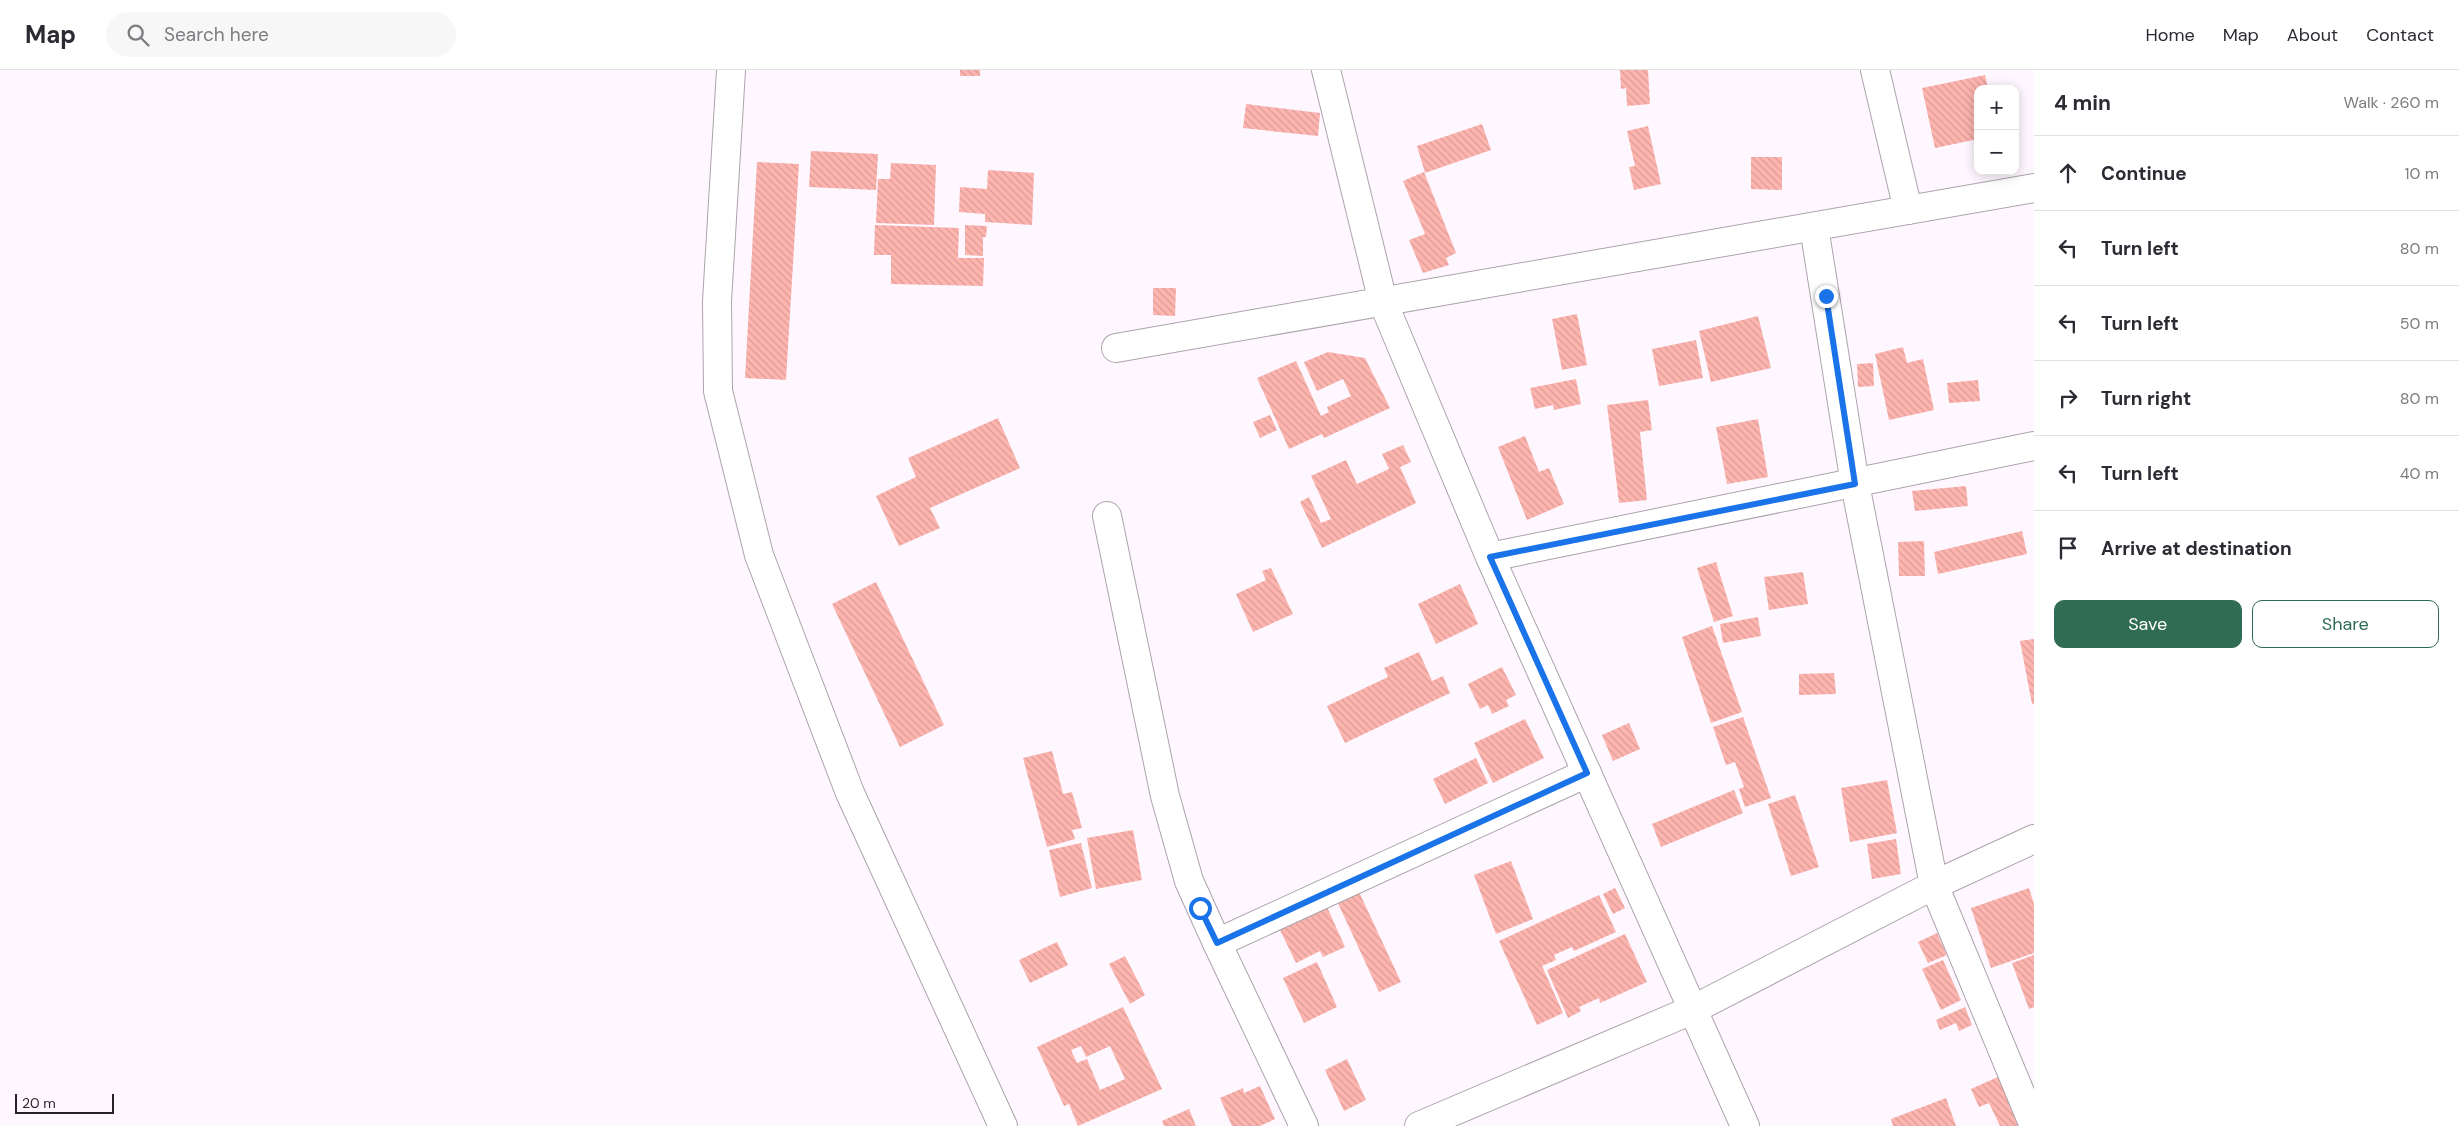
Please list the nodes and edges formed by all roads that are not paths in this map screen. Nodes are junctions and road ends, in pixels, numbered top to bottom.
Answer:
1 (731, 70) edge
2 (1326, 70) edge
3 (1875, 70) edge
4 (2034, 188) edge
5 (1908, 210) junction
6 (1814, 226) junction
7 (1383, 302) junction
8 (1116, 348) dead end
9 (2034, 446) edge
10 (1855, 484) junction
11 (1107, 516) dead end
12 (1490, 557) junction
13 (1587, 773) junction
14 (2034, 840) edge
15 (1934, 885) junction
16 (1217, 943) junction
17 (1692, 1010) junction
18 (1003, 1126) edge
19 (1304, 1126) edge
20 (1419, 1126) edge
21 (1746, 1126) edge
22 (2034, 1126) edge

1 - 18 street
2 - 7 street
3 - 5 street
4 - 5 street
5 - 6 street
6 - 7 street
6 - 10 street
7 - 8 street
7 - 12 street
9 - 10 street
10 - 12 street
10 - 15 street
11 - 16 street
12 - 13 street
13 - 16 street
13 - 17 street
14 - 15 street
15 - 17 street
15 - 22 street
16 - 19 street
17 - 20 street
17 - 21 street

